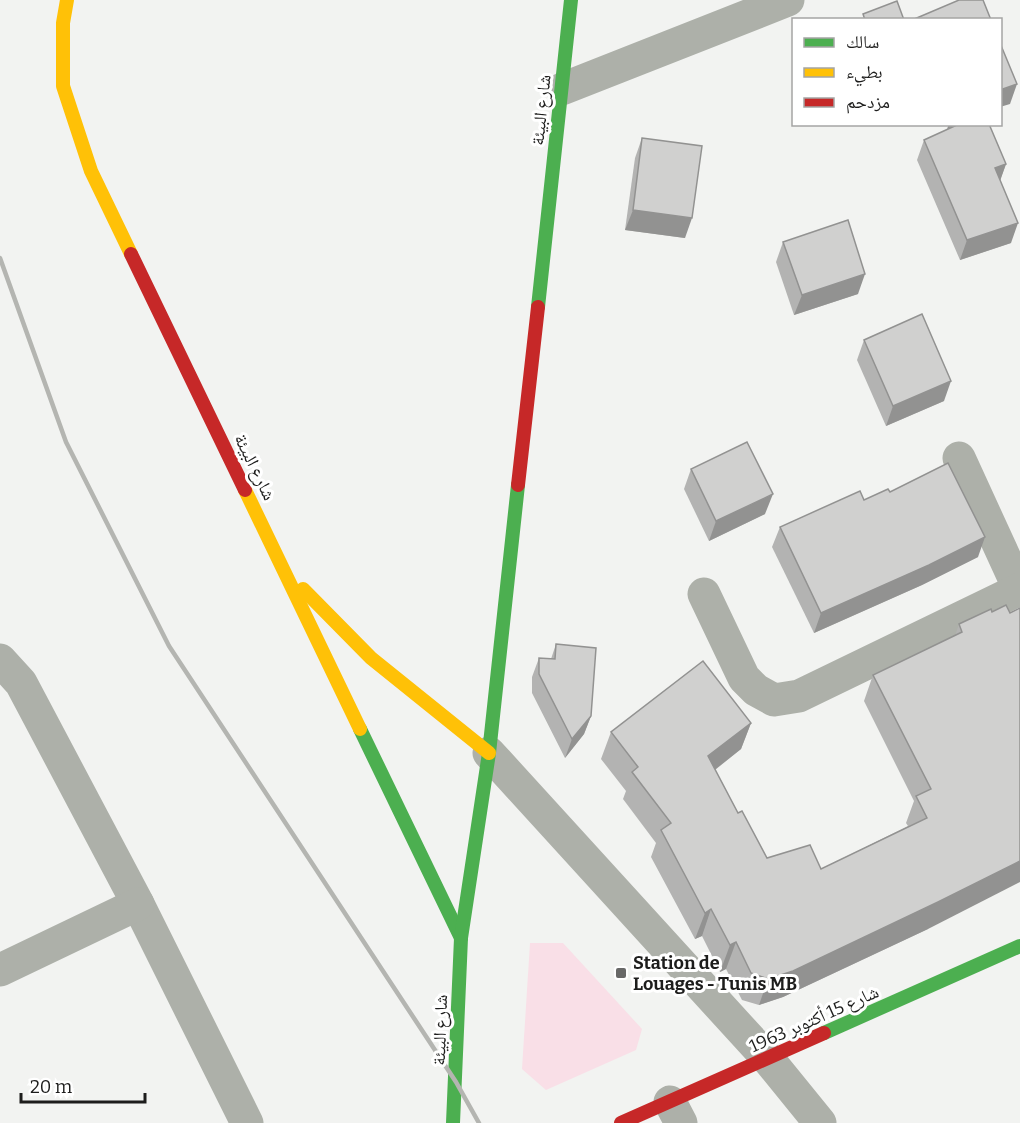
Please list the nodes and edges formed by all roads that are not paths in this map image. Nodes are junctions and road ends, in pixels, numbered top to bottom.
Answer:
1 (67, 0) edge
2 (571, 0) edge
3 (788, 0) edge
4 (562, 89) junction
5 (959, 458) dead end
6 (285, 571) junction
7 (1020, 589) edge
8 (704, 594) dead end
9 (0, 660) edge
10 (489, 753) junction
11 (138, 904) junction
12 (461, 938) junction
13 (1020, 946) edge
14 (0, 970) edge
15 (768, 1059) junction
16 (675, 1113) edge
17 (247, 1123) edge
18 (453, 1123) edge
19 (621, 1123) edge
20 (820, 1123) edge

1 - 6 main road, شارع البيئة
2 - 4 main road, شارع البيئة
3 - 4 street
4 - 10 main road, شارع البيئة
5 - 7 street
6 - 10 main road
6 - 12 main road, شارع البيئة
7 - 8 street
9 - 11 street
10 - 12 main road, شارع البيئة
10 - 15 street
11 - 14 street
11 - 17 street
12 - 18 main road, شارع البيئة
13 - 15 main road, شارع 15 أكتوبر 1963
15 - 16 main road, شارع 15 أكتوبر 1963
15 - 20 street
16 - 19 main road, شارع 15 أكتوبر 1963

